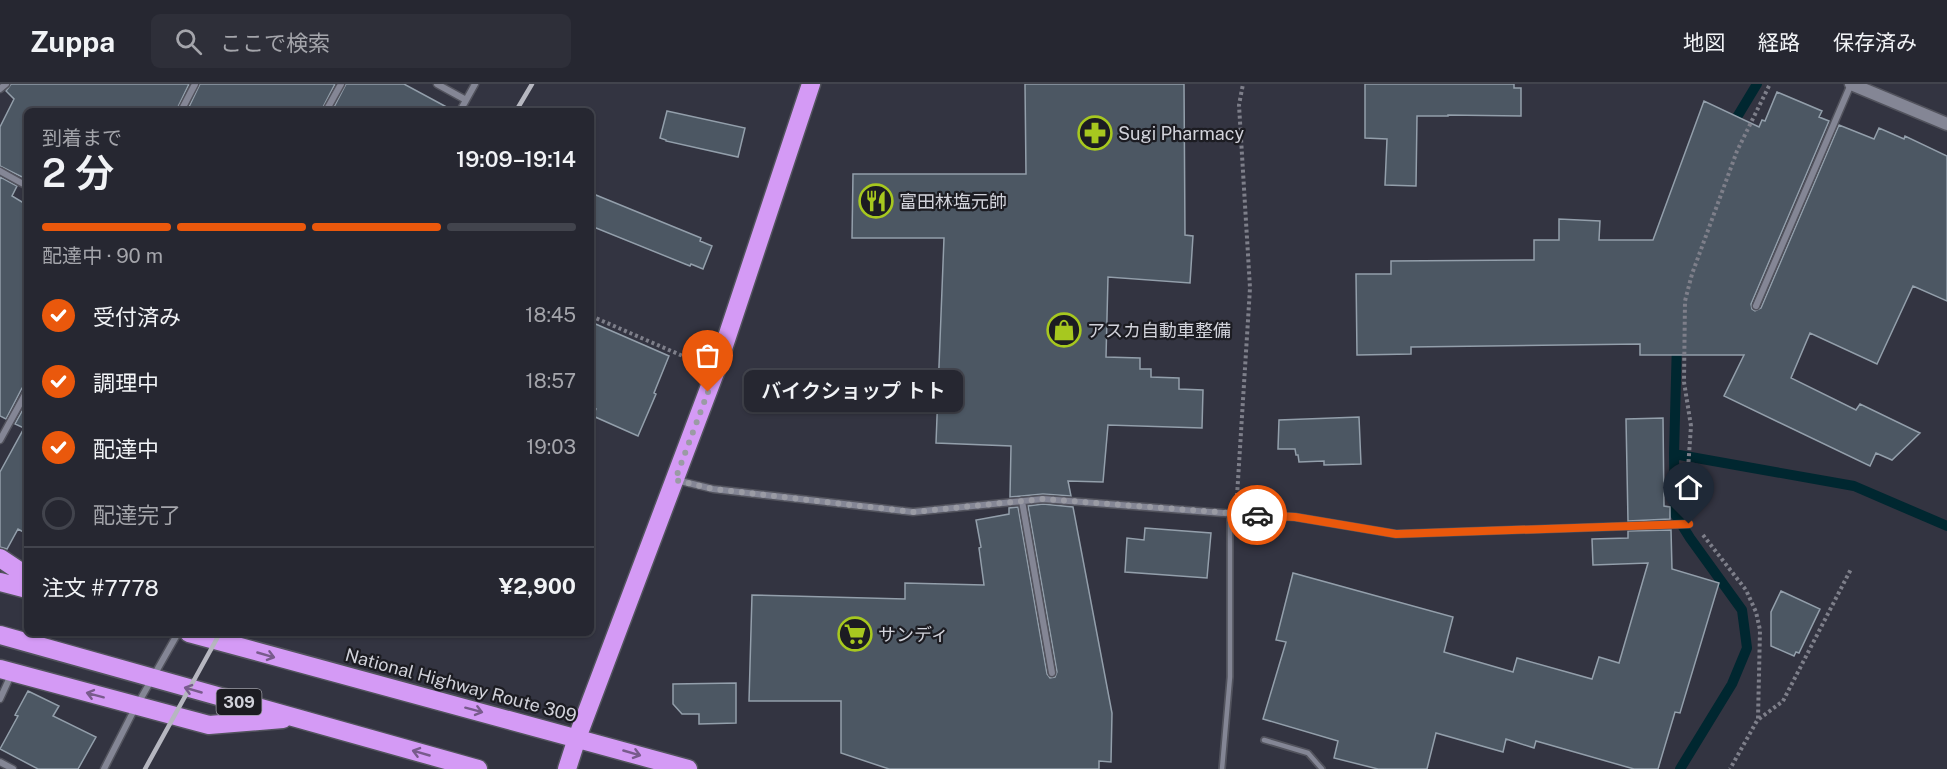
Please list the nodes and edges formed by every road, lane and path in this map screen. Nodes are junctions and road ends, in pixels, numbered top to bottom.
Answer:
1 (6, 84) edge
2 (195, 84) edge
3 (341, 84) edge
4 (437, 84) edge
5 (475, 84) edge
6 (811, 84) edge
7 (1243, 84) edge
8 (1770, 84) edge
9 (1851, 84) edge
10 (0, 86) edge
11 (466, 100) junction
12 (183, 108) edge
13 (328, 108) edge
14 (462, 108) edge
15 (1947, 124) edge
16 (0, 171) edge
17 (24, 184) edge
18 (1756, 306) dead end
19 (594, 317) edge
20 (716, 370) junction
21 (24, 396) edge
22 (0, 440) edge
23 (675, 480) junction
24 (1022, 501) junction
25 (1233, 514) junction
26 (1689, 524) junction
27 (0, 558) edge
28 (1851, 568) dead end
29 (24, 574) edge
30 (0, 582) edge
31 (24, 588) edge
32 (0, 635) edge
33 (176, 636) edge
34 (200, 636) edge
35 (6, 671) edge
36 (1052, 673) dead end
37 (153, 678) junction
38 (0, 699) edge
39 (136, 707) junction
40 (297, 719) junction
41 (1758, 719) junction
42 (577, 738) junction
43 (1264, 740) dead end
44 (0, 762) edge
45 (13, 769) edge
46 (104, 769) edge
47 (478, 769) edge
48 (567, 769) edge
49 (688, 769) edge
50 (1222, 769) edge
51 (1322, 769) edge
52 (1730, 769) edge

1 - 10 street
2 - 12 street
3 - 13 street
4 - 11 street
5 - 11 street
6 - 20 highway
7 - 25 path
8 - 26 path
9 - 15 street
9 - 18 street
11 - 14 street
16 - 17 street
19 - 20 path
20 - 23 highway
21 - 22 street
23 - 24 street
23 - 42 highway
24 - 25 street
24 - 36 street
25 - 26 street
25 - 50 lane
26 - 41 path
27 - 29 highway
28 - 41 path
30 - 31 highway
32 - 37 highway, 309
33 - 37 street
34 -> 42 highway, National Highway Route 309
35 - 38 street
39 -> 35 highway, 309
37 - 39 street
40 -> 37 highway, 309
39 - 40 highway, 309
39 - 46 street
47 -> 40 highway, 309
41 - 52 path
42 - 48 highway
42 -> 49 highway, National Highway Route 309
43 - 51 lane
44 - 45 street

